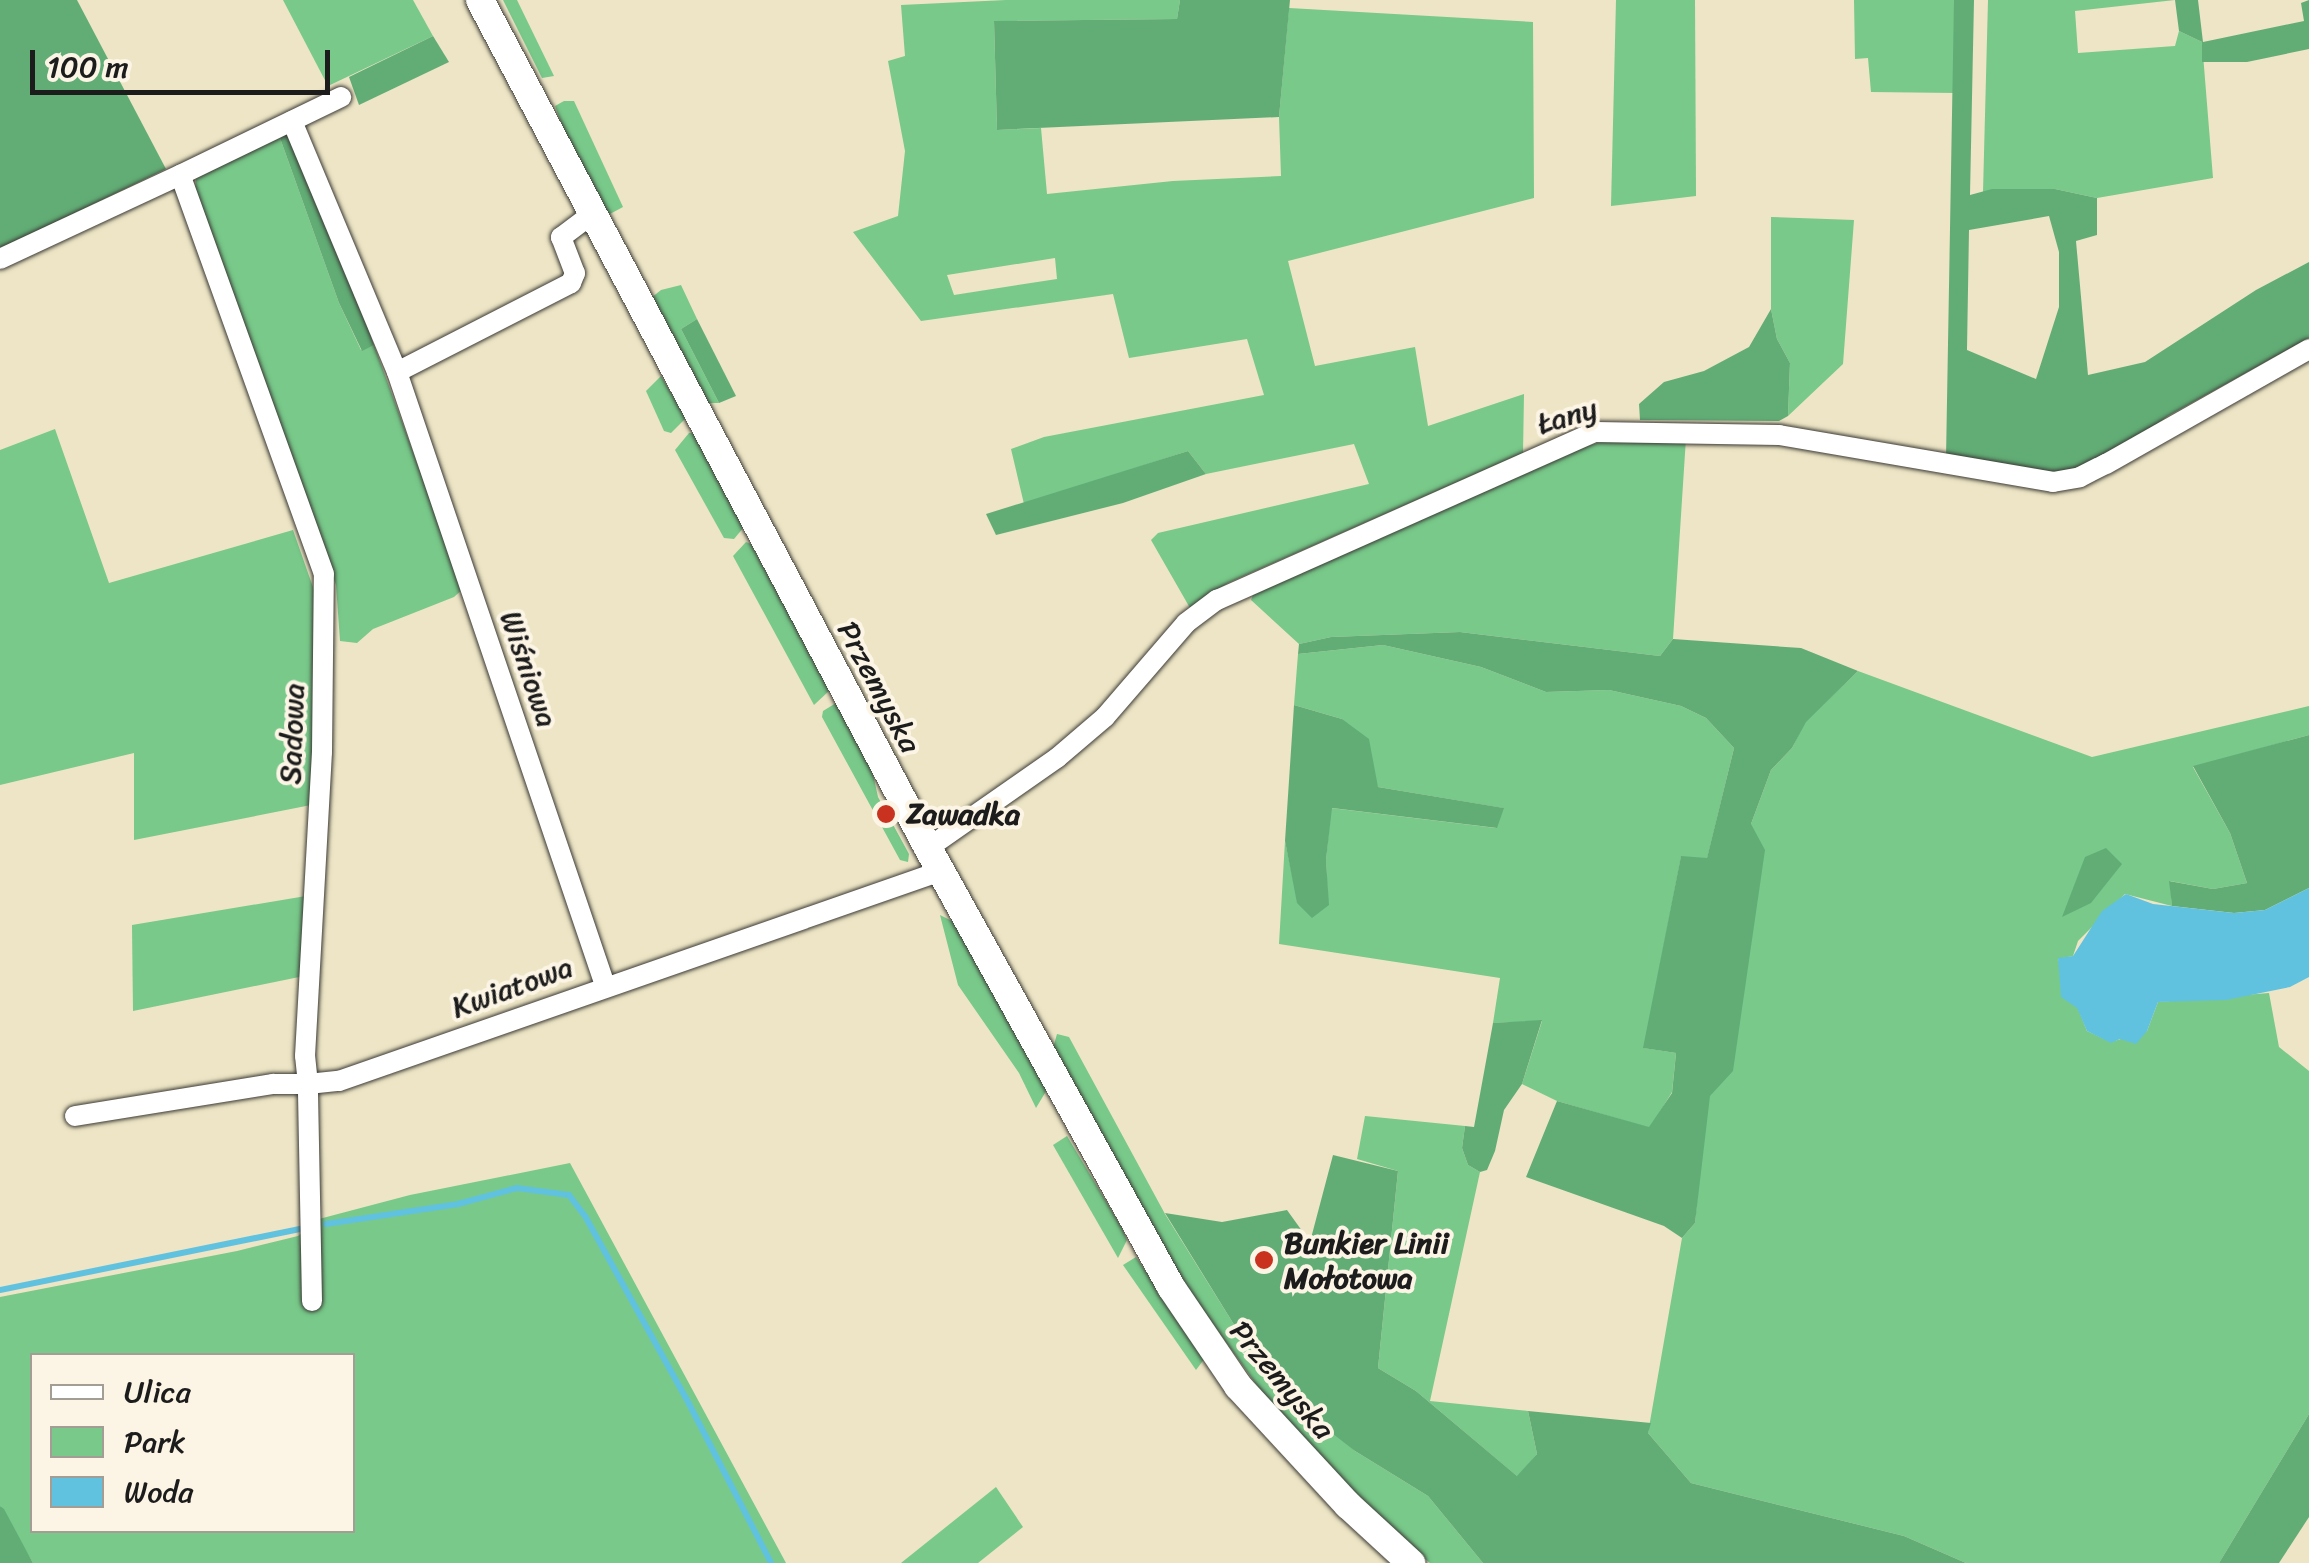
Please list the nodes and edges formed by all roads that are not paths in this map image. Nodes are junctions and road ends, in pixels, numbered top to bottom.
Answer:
1 (480, 0) edge
2 (341, 97) dead end
3 (292, 120) junction
4 (180, 175) junction
5 (592, 214) junction
6 (0, 259) edge
7 (2309, 349) edge
8 (397, 372) junction
9 (935, 859) junction
10 (605, 985) junction
11 (308, 1084) junction
12 (75, 1116) dead end
13 (312, 1301) dead end
14 (1411, 1563) edge

1 - 5 main road, Przemyska
2 - 3 street
3 - 4 street
3 - 8 street, Wiśniowa
4 - 6 street
4 - 11 street, Sadowa
5 - 8 street
5 - 9 main road, Przemyska
7 - 9 street, Łany
8 - 10 street, Wiśniowa
9 - 10 street, Kwiatowa
9 - 14 main road, Przemyska
10 - 11 street, Kwiatowa
11 - 12 street
11 - 13 street

